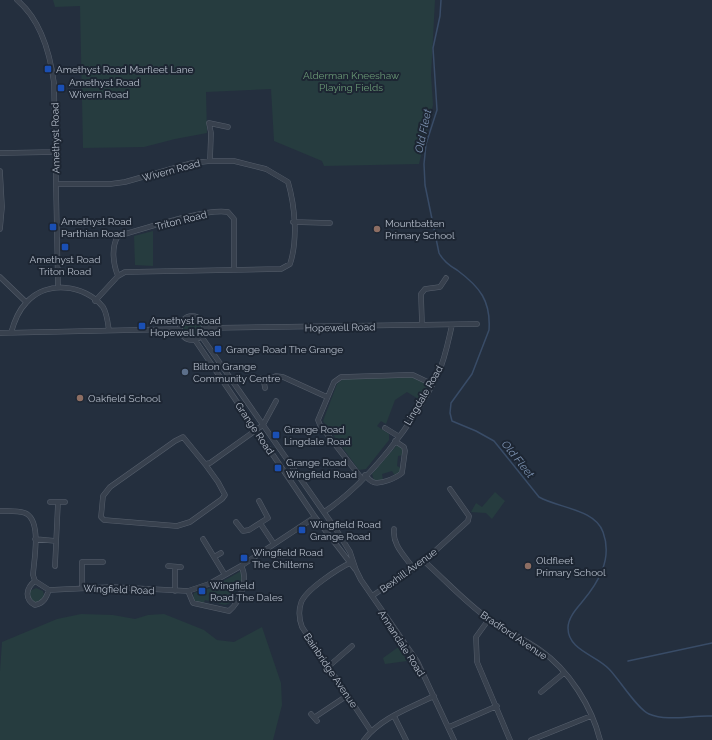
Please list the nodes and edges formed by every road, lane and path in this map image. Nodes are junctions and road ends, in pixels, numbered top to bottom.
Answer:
1 (17, 0) edge
2 (228, 127) dead end
3 (56, 152) junction
4 (0, 153) edge
5 (210, 161) junction
6 (0, 171) edge
7 (56, 184) junction
8 (293, 222) junction
9 (330, 222) dead end
10 (0, 229) edge
11 (234, 269) junction
12 (118, 276) junction
13 (0, 277) edge
14 (446, 278) dead end
15 (58, 287) junction
16 (96, 301) junction
17 (26, 302) junction
18 (477, 324) dead end
19 (422, 325) junction
20 (452, 325) junction
21 (204, 328) junction
22 (180, 329) junction
23 (109, 331) junction
24 (0, 333) edge
25 (11, 333) junction
26 (201, 336) junction
27 (195, 340) junction
28 (260, 378) dead end
29 (264, 382) junction
30 (432, 384) junction
31 (265, 388) dead end
32 (327, 397) junction
33 (276, 401) dead end
34 (263, 425) junction
35 (385, 428) dead end
36 (257, 431) junction
37 (398, 436) junction
38 (395, 440) junction
39 (205, 464) junction
40 (363, 477) junction
41 (450, 489) dead end
42 (259, 501) dead end
43 (50, 502) dead end
44 (58, 502) junction
45 (65, 502) dead end
46 (0, 511) edge
47 (324, 512) junction
48 (315, 517) junction
49 (236, 522) dead end
50 (260, 523) junction
51 (394, 529) dead end
52 (35, 539) junction
53 (203, 539) dead end
54 (56, 541) junction
55 (274, 544) junction
56 (221, 552) dead end
57 (214, 557) junction
58 (424, 561) junction
59 (103, 562) dead end
60 (351, 562) junction
61 (55, 566) dead end
62 (168, 566) dead end
63 (241, 566) junction
64 (175, 567) junction
65 (181, 567) dead end
66 (413, 568) junction
67 (225, 575) junction
68 (35, 581) junction
69 (82, 587) junction
70 (49, 590) junction
71 (175, 591) junction
72 (188, 591) junction
73 (372, 596) junction
74 (489, 619) junction
75 (352, 646) dead end
76 (329, 666) junction
77 (564, 673) junction
78 (541, 692) dead end
79 (348, 695) junction
80 (434, 696) junction
81 (497, 706) junction
82 (394, 716) junction
83 (591, 716) junction
84 (314, 717) dead end
85 (449, 727) junction
86 (371, 731) junction
87 (364, 740) edge
88 (406, 740) edge
89 (454, 740) edge
90 (510, 740) edge
91 (531, 740) edge
92 (600, 740) edge

1 - 3 street, Amethyst Road
2 - 5 street
3 - 4 street
3 - 7 street, Amethyst Road
5 - 7 street, Wivern Road
5 - 8 street, Wivern Road
6 - 10 street
7 - 15 street, Amethyst Road
8 - 9 street
8 - 11 street, Wivern Road
11 - 12 street, Wivern Road
11 - 12 street, Triton Road
12 - 16 street
13 - 17 street
14 - 19 street
15 - 16 street
15 - 17 street
16 - 23 street
17 - 25 street
18 - 20 street, Hopewell Road
19 - 20 street, Hopewell Road
19 - 21 street, Hopewell Road
20 - 30 street, Lingdale Road
21 - 22 street
21 - 26 street
22 - 23 street
22 - 27 street
23 - 25 street
24 - 25 street
26 - 27 street
26 - 34 street, Grange Road
27 - 36 street, Grange Road
28 - 29 street
29 - 31 street
29 - 32 street
30 - 32 street
30 - 37 street, Lingdale Road
32 - 40 street
33 - 34 street, Grange Road
34 - 36 street
34 - 47 street, Grange Road
35 - 37 street
36 - 39 street
36 - 48 street, Grange Road
37 - 38 street, Lingdale Road
38 - 40 street, Lingdale Road
38 - 40 street
39 - 39 street
40 - 47 street, Lingdale Road
41 - 58 street, Bexhill Avenue
42 - 50 street
43 - 44 street
44 - 45 street
44 - 54 street
46 - 52 street
47 - 60 street, Annandale Road
48 - 55 street, Wingfield Road
48 - 60 street, Annandale Road
49 - 50 street
50 - 55 street
51 - 66 street
52 - 54 street
52 - 68 street
53 - 57 street
54 - 61 street
55 - 63 street, Wingfield Road
56 - 57 street
57 - 67 street
58 - 66 street, Bexhill Avenue
58 - 74 street, Bradford Avenue
59 - 69 street
60 - 73 street, Annandale Road
60 - 76 street, Bainbridge Avenue
62 - 64 street
63 - 67 street, Wingfield Road
63 - 72 street
64 - 65 street
64 - 71 street
66 - 73 street, Bexhill Avenue
67 - 72 street, Wingfield Road
68 - 70 street
68 - 70 street
69 - 70 street, Wingfield Road
69 - 71 street, Wingfield Road
71 - 72 street, Wingfield Road
73 - 80 street, Annandale Road
74 - 77 street, Bradford Avenue
74 - 81 street
75 - 76 street
76 - 79 street, Bainbridge Avenue
77 - 78 street
77 - 83 street, Bradford Avenue
79 - 84 street
79 - 86 street, Bainbridge Avenue
80 - 82 street
80 - 85 street, Annandale Road
81 - 85 street
81 - 90 street
82 - 86 street
82 - 88 street
83 - 91 street
83 - 92 street, Bradford Avenue
85 - 89 street, Annandale Road
86 - 87 street

